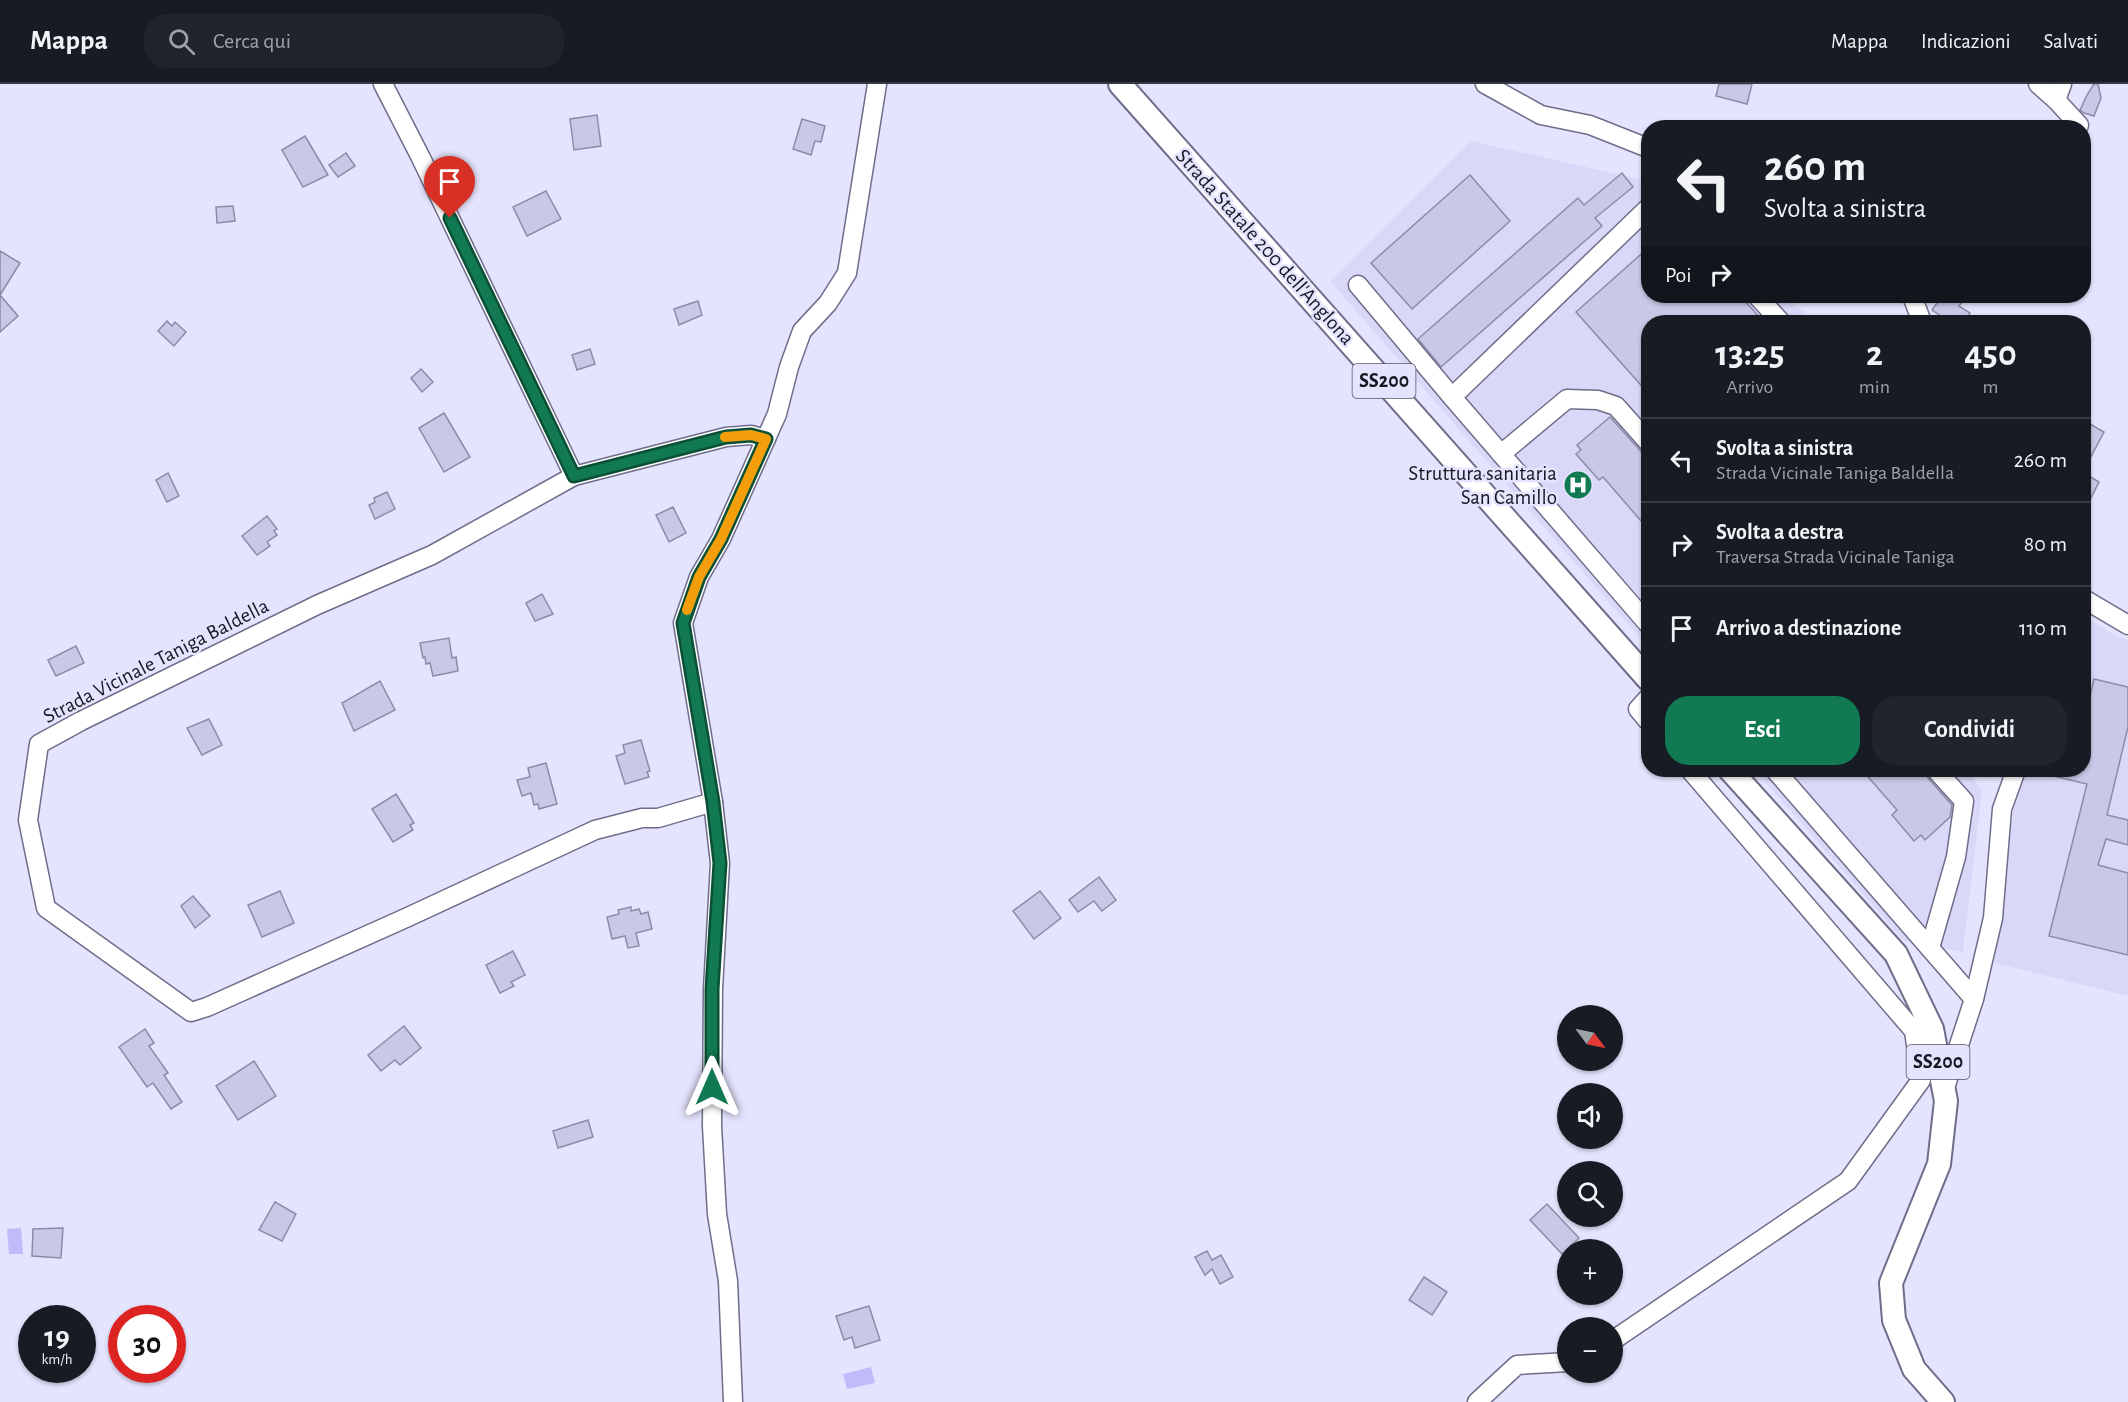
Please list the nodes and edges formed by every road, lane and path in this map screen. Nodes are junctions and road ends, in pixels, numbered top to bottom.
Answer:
1 (383, 84) edge
2 (877, 84) edge
3 (1120, 84) edge
4 (1485, 84) edge
5 (2038, 84) edge
6 (2059, 92) edge
7 (2076, 120) edge
8 (1641, 145) edge
9 (1641, 215) edge
10 (1358, 285) dead end
11 (1764, 303) edge
12 (1775, 315) edge
13 (1452, 398) junction
14 (1641, 434) edge
15 (766, 439) junction
16 (1501, 454) junction
17 (574, 476) junction
18 (2091, 603) edge
19 (1641, 616) edge
20 (2128, 625) edge
21 (1641, 671) edge
22 (1696, 777) edge
23 (1736, 777) edge
24 (1781, 777) edge
25 (1942, 777) edge
26 (2013, 777) edge
27 (713, 802) junction
28 (1930, 948) junction
29 (1974, 999) junction
30 (1944, 1091) junction
31 (1623, 1334) edge
32 (1557, 1363) edge
33 (733, 1402) edge
34 (1477, 1402) edge
35 (1943, 1402) edge

1 - 17 street
2 - 15 street
3 - 21 main road, Strada Statale 200 dell'Anglona / SS200
4 - 8 street
5 - 6 street
6 - 7 street
9 - 13 street
10 - 13 street
11 - 12 street
13 - 16 street
14 - 16 street
15 - 17 street, Strada Vicinale Taniga Baldella
15 - 27 street
16 - 19 street
17 - 27 street, Strada Vicinale Taniga Baldella
18 - 20 street
22 - 31 street
23 - 30 main road, SS200
24 - 28 street
25 - 28 street
26 - 29 street
27 - 33 street
28 - 29 street
29 - 30 street
30 - 35 main road, SS200
32 - 34 street

